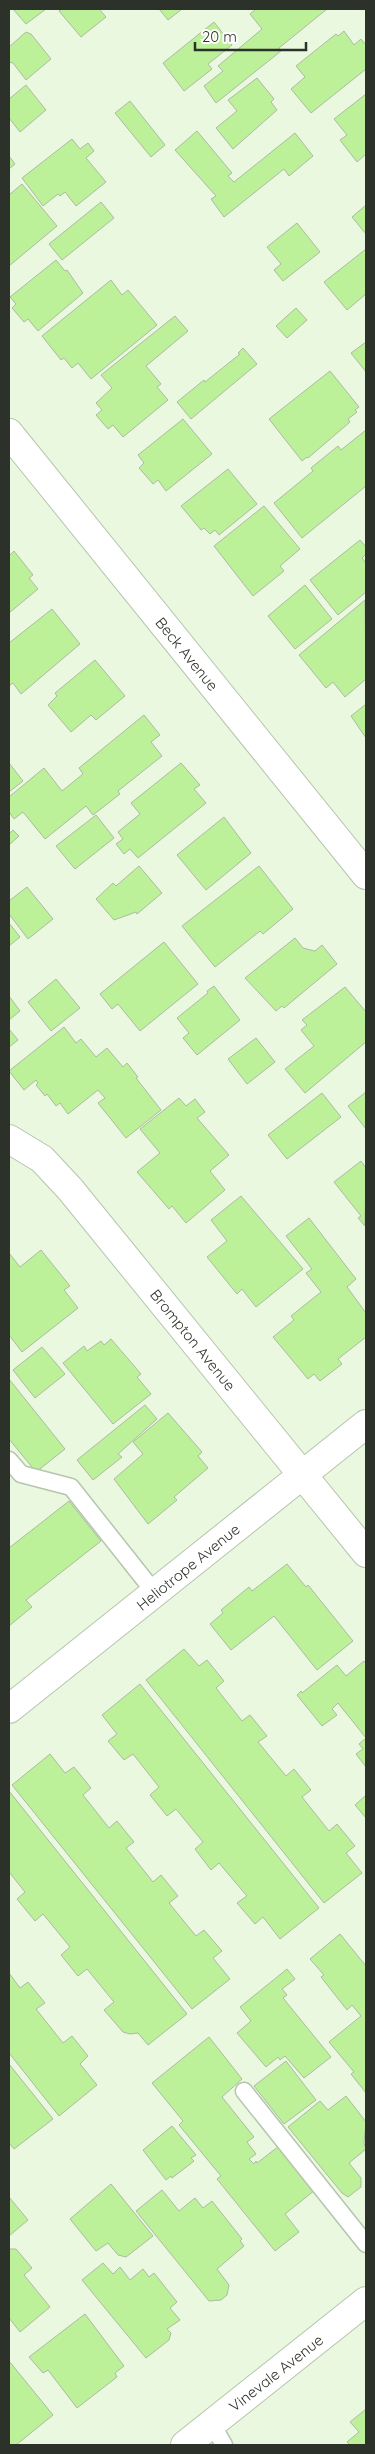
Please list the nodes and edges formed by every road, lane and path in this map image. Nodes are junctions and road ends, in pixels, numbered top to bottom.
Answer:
1 (9, 433) edge
2 (366, 876) edge
3 (9, 1138) edge
4 (366, 1424) edge
5 (9, 1460) edge
6 (302, 1475) junction
7 (366, 1553) edge
8 (155, 1593) junction
9 (9, 1709) edge
10 (244, 2091) dead end
11 (366, 2244) edge
12 (366, 2301) edge
13 (218, 2435) edge
14 (185, 2445) edge

1 - 2 street, Beck Avenue
3 - 6 street, Brompton Avenue
4 - 6 street, Heliotrope Avenue
5 - 8 lane
6 - 7 street, Brompton Avenue
6 - 8 street, Heliotrope Avenue
8 - 9 street, Heliotrope Avenue
10 - 11 lane
12 - 13 street, Vinevale Avenue
13 - 14 street, Vinevale Avenue

